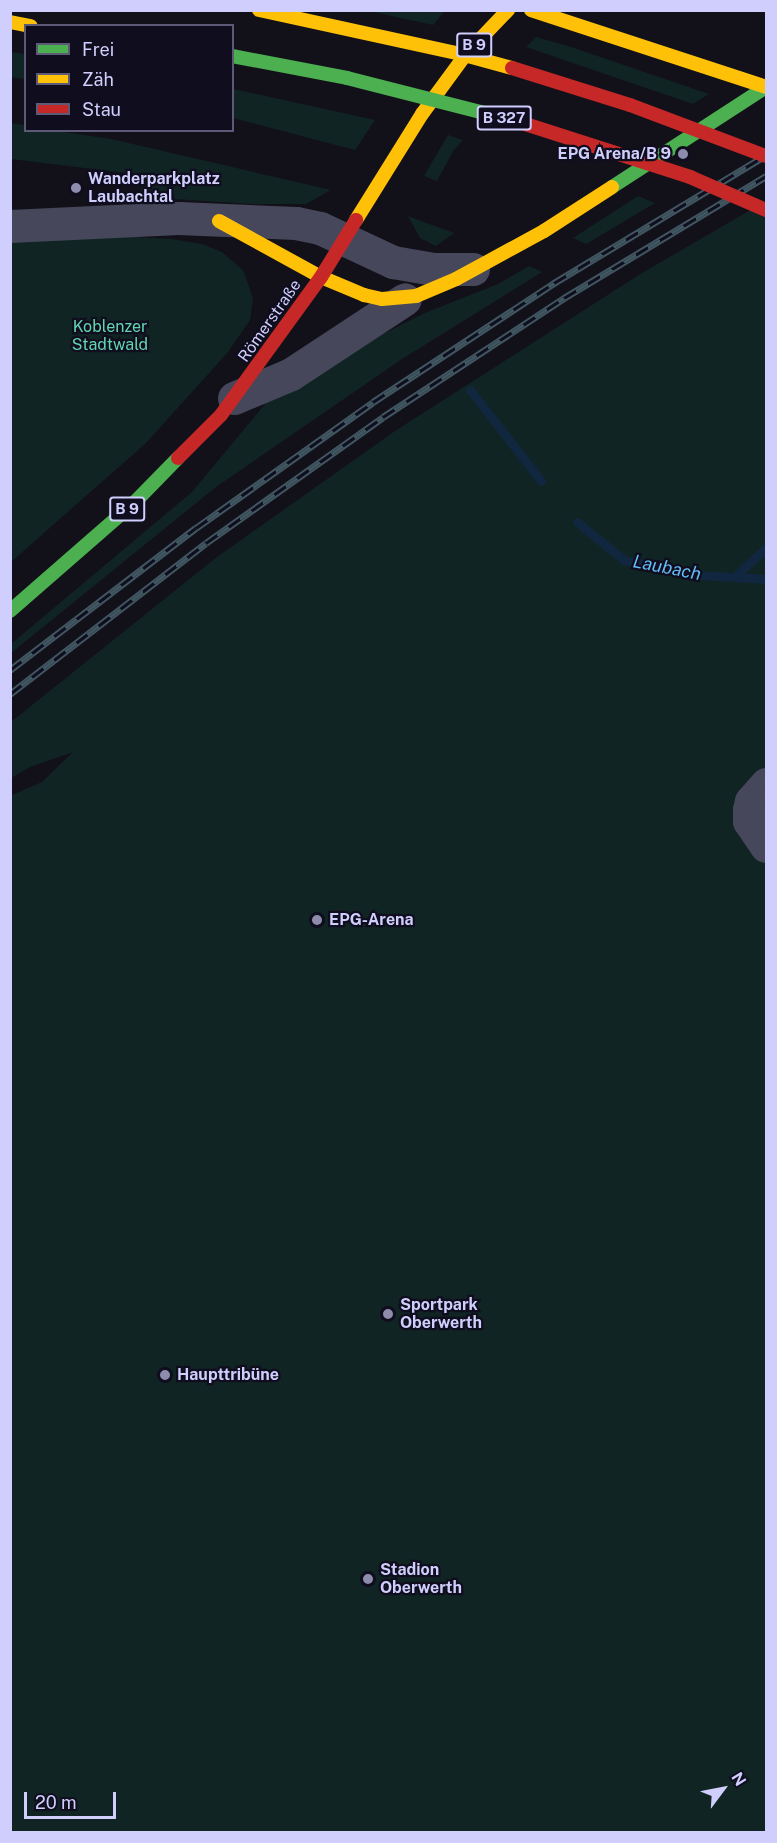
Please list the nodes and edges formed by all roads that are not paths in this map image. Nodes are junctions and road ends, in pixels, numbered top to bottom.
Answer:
1 (259, 10) edge
2 (508, 10) edge
3 (531, 10) edge
4 (234, 56) edge
5 (766, 87) edge
6 (766, 156) edge
7 (766, 210) edge
8 (219, 221) junction
9 (10, 226) edge
10 (345, 240) junction
11 (472, 269) junction
12 (321, 277) junction
13 (405, 298) junction
14 (234, 398) junction
15 (10, 611) edge
16 (766, 784) edge
17 (766, 846) edge

1 - 6 main road, bridge
2 - 10 main road, Römerstraße / B 9
3 - 5 main road
4 - 7 main road, B 327, bridge
5 - 11 main road
8 - 9 street
8 - 10 street
8 - 12 main road
10 - 11 street
10 - 12 main road, Römerstraße / B 9
11 - 13 main road
12 - 13 main road
12 - 14 main road, Römerstraße / B 9
13 - 14 street
14 - 15 main road, Römerstraße / B 9
16 - 17 street

